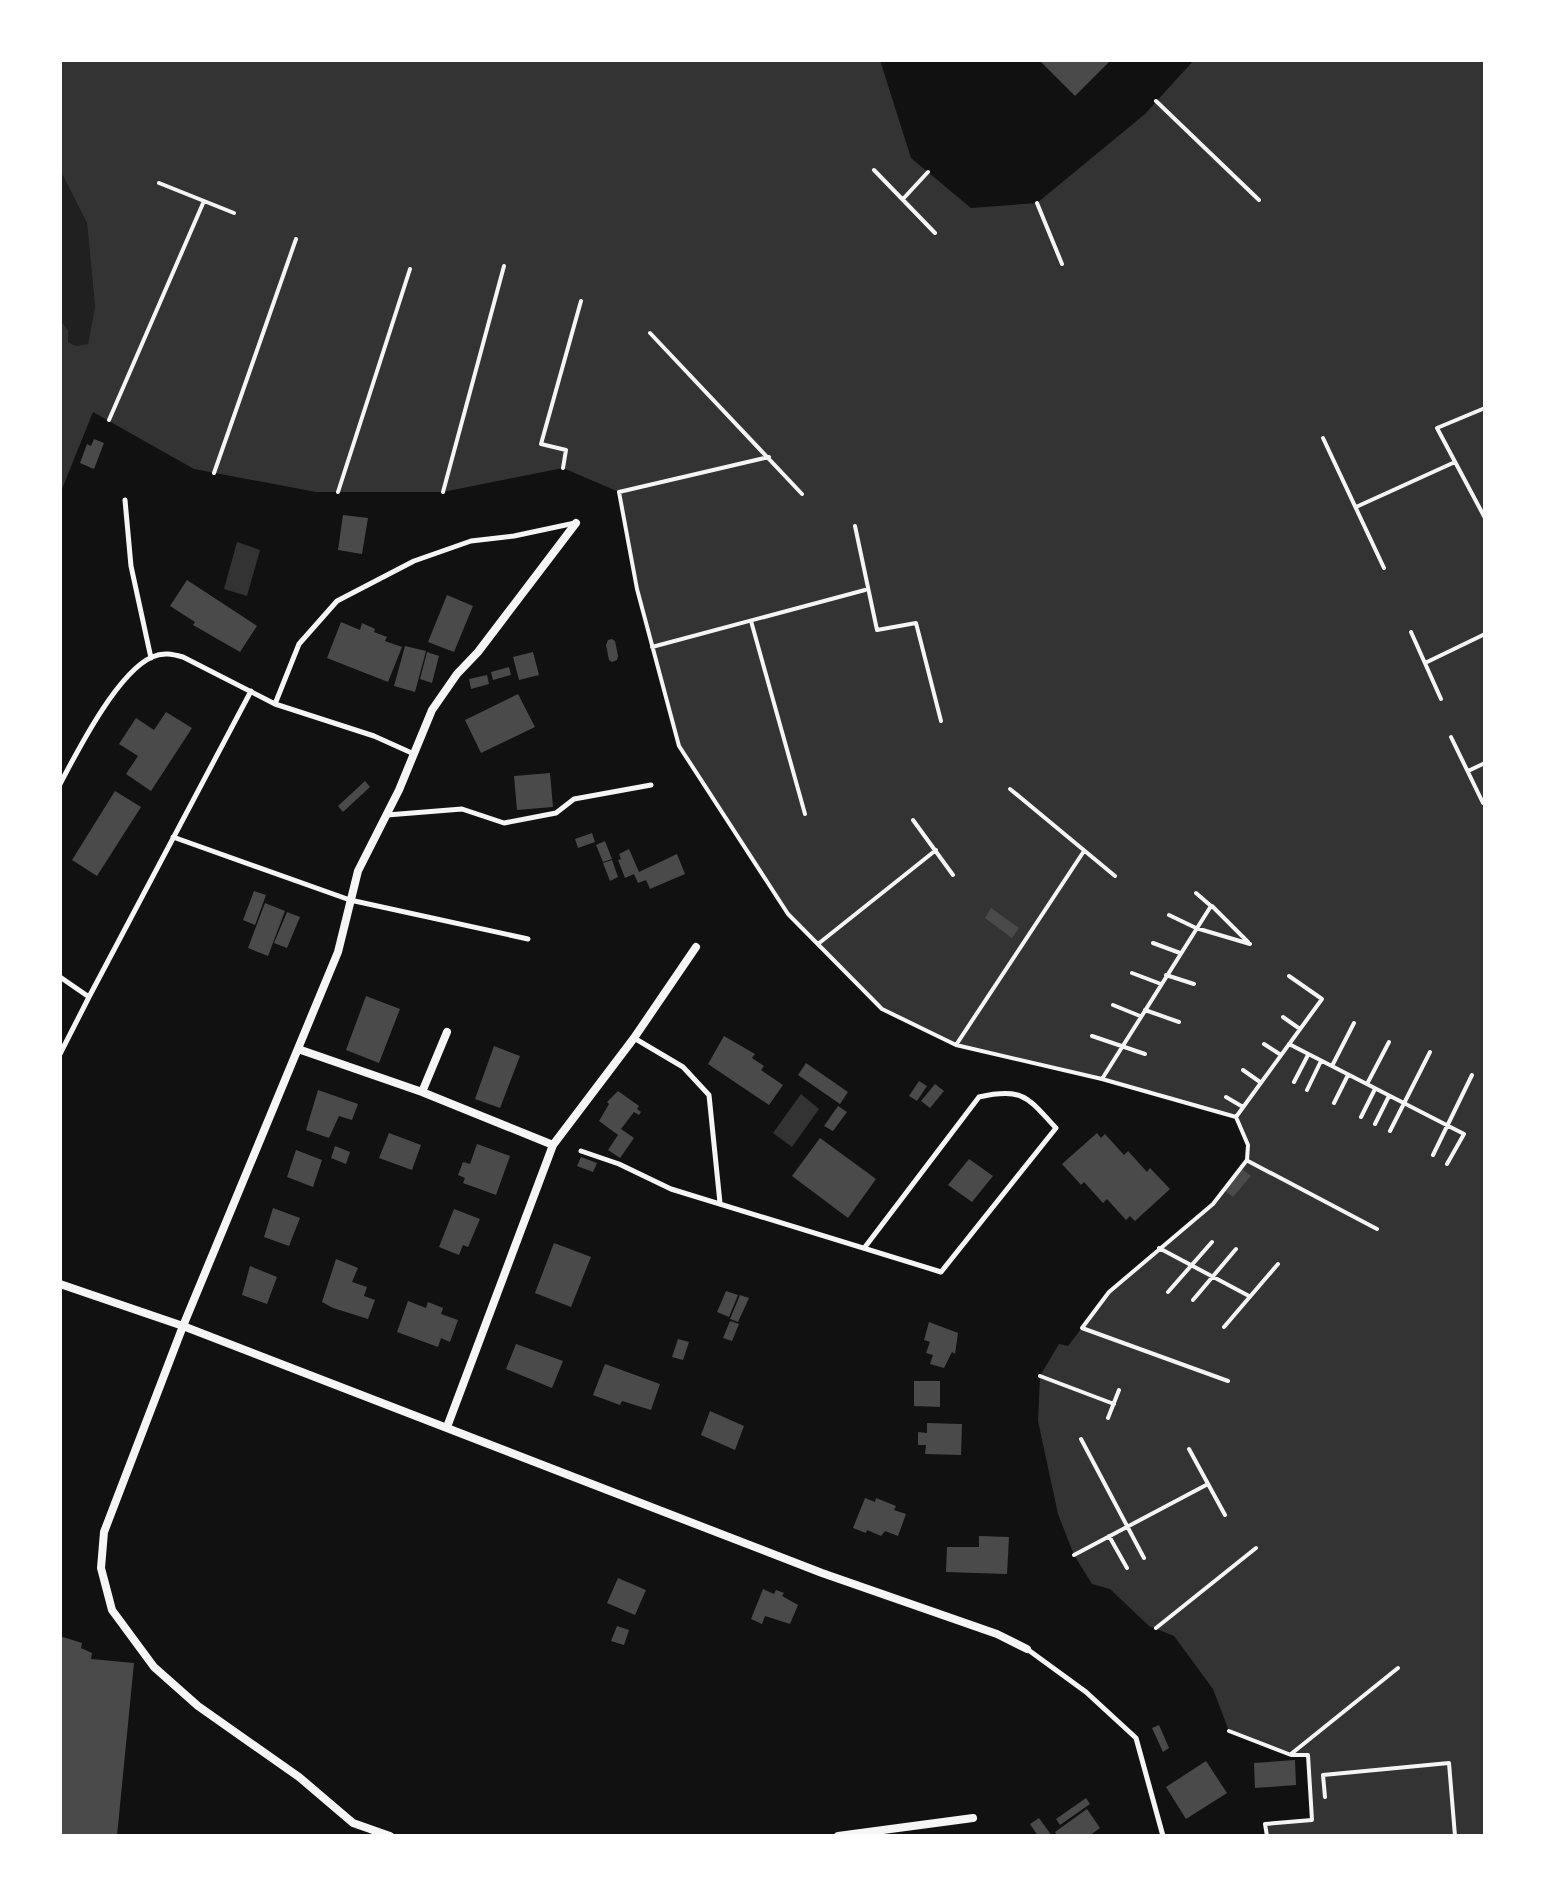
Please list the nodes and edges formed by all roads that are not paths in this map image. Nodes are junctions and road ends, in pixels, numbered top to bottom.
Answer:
1 (125, 500) dead end
2 (576, 523) joint
3 (151, 658) junction
4 (251, 691) junction
5 (275, 704) junction
6 (414, 754) junction
7 (60, 784) edge
8 (651, 785) dead end
9 (386, 815) junction
10 (173, 837) junction
11 (350, 900) junction
12 (528, 939) dead end
13 (696, 947) dead end
14 (60, 977) edge
15 (89, 997) junction
16 (447, 1032) dead end
17 (634, 1038) junction
18 (298, 1049) junction
19 (60, 1054) edge
20 (422, 1092) junction
21 (553, 1145) junction
22 (581, 1151) dead end
23 (720, 1203) junction
24 (865, 1247) junction
25 (60, 1284) edge
26 (183, 1326) junction
27 (447, 1427) junction
28 (1027, 1649) joint
29 (973, 1818) dead end
30 (390, 1836) edge
31 (838, 1836) edge
32 (1163, 1836) edge

1 - 3 lane
2 - 5 lane
2 - 6 street
3 - 4 lane
3 - 7 lane
4 - 5 lane
4 - 10 lane
5 - 6 lane
6 - 9 street
8 - 9 lane
9 - 11 street
10 - 11 lane
10 - 15 lane
11 - 12 lane
11 - 18 street
13 - 17 street
14 - 15 lane
15 - 19 lane
16 - 20 street
17 - 21 street
17 - 23 lane
18 - 20 street
18 - 26 street
20 - 21 street
21 - 27 street
22 - 23 lane
23 - 24 lane
24 - 24 lane
25 - 26 street
26 - 27 street
26 - 30 street
27 - 28 street
28 - 32 lane
29 - 31 street

